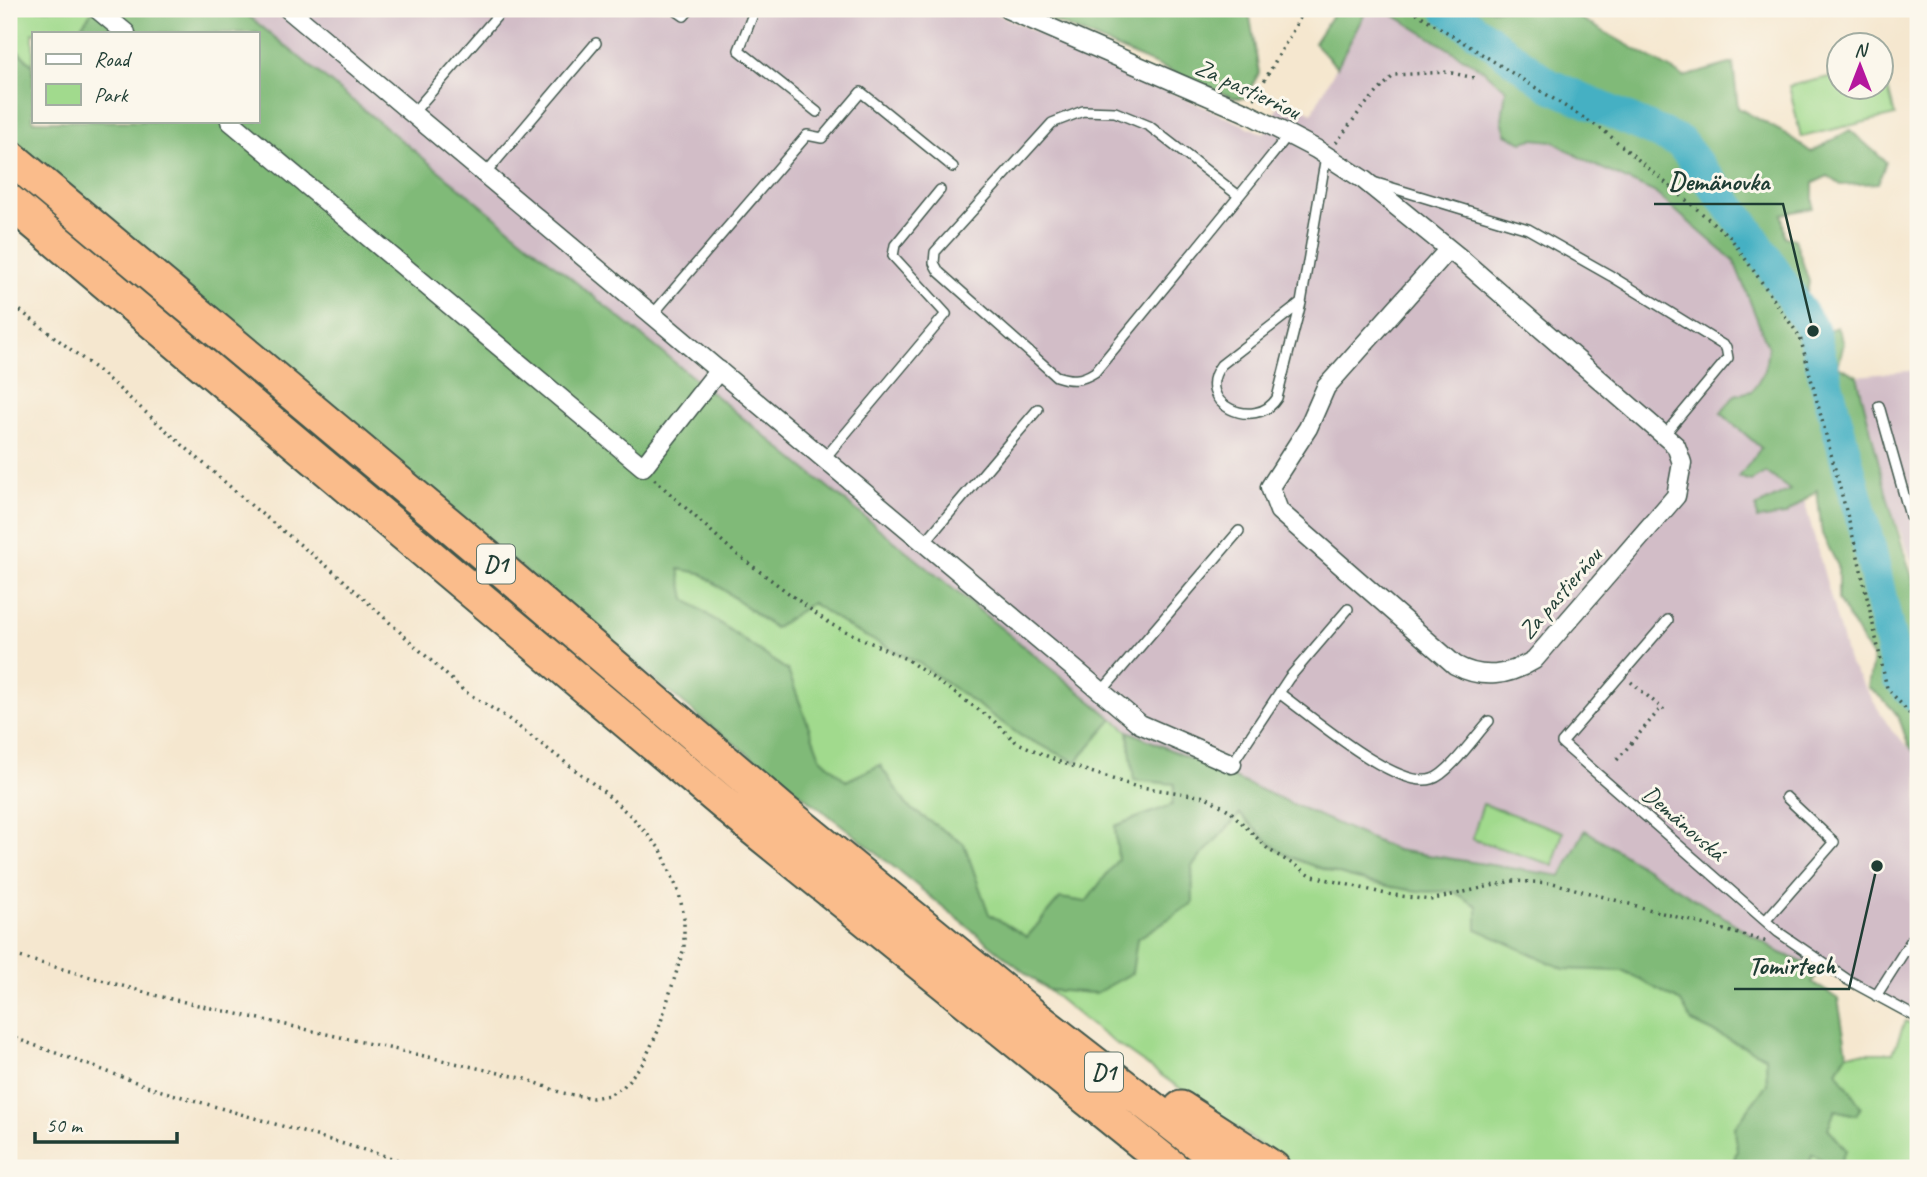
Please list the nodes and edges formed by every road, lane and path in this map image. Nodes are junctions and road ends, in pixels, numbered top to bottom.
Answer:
1 (97, 9) edge
2 (288, 9) edge
3 (503, 9) edge
4 (674, 9) edge
5 (690, 9) edge
6 (755, 9) edge
7 (1007, 9) edge
8 (1305, 9) edge
9 (1410, 9) edge
10 (125, 32) edge
11 (596, 43) dead end
12 (1475, 78) dead end
13 (817, 112) dead end
14 (413, 113) junction
15 (1247, 113) junction
16 (231, 122) edge
17 (1289, 134) junction
18 (9, 156) edge
19 (1326, 156) junction
20 (953, 167) dead end
21 (485, 174) junction
22 (1364, 180) junction
23 (940, 190) dead end
24 (1239, 196) junction
25 (9, 201) edge
26 (1448, 249) junction
27 (9, 302) edge
28 (1301, 303) junction
29 (653, 314) junction
30 (719, 370) junction
31 (1880, 406) dead end
32 (1038, 409) dead end
33 (1665, 434) junction
34 (825, 458) junction
35 (643, 467) junction
36 (1918, 527) edge
37 (1239, 531) dead end
38 (925, 542) junction
39 (1348, 609) dead end
40 (1668, 620) dead end
41 (1621, 674) junction
42 (1102, 691) junction
43 (1279, 693) junction
44 (1489, 721) dead end
45 (1918, 723) edge
46 (1617, 760) dead end
47 (1232, 764) joint
48 (1786, 797) dead end
49 (1766, 920) junction
50 (1918, 930) edge
51 (9, 954) edge
52 (1810, 956) junction
53 (981, 974) junction
54 (1876, 996) junction
55 (1918, 1018) edge
56 (9, 1036) edge
57 (1125, 1131) junction
58 (426, 1168) edge
59 (1155, 1168) edge
60 (1173, 1168) edge
61 (1229, 1168) edge
62 (1273, 1168) edge

1 - 10 street
2 - 14 street
3 - 14 lane
4 - 5 lane
6 - 13 lane
7 - 15 street, Za pastierňou
8 - 15 path
9 - 45 path
11 - 21 lane
12 - 19 path
14 - 21 street
15 - 17 street, Za pastierňou
16 - 35 street
17 - 19 street, Za pastierňou
17 - 24 lane
18 - 53 highway, D1
19 - 22 street, Za pastierňou
19 - 28 lane
20 - 29 lane
21 - 29 street
22 - 26 street, Za pastierňou
22 - 33 lane
23 - 34 lane
24 - 24 lane
25 - 57 highway, D1
26 - 33 street, Za pastierňou
26 - 33 street, Za pastierňou
27 - 51 path
28 - 28 lane
29 - 30 street
30 - 34 street
30 - 35 street
31 - 36 lane
32 - 38 lane
34 - 38 street
35 - 52 path
37 - 42 lane
38 - 42 street
39 - 43 lane
40 - 41 lane, Demänovská
41 - 46 path
41 - 49 lane, Demänovská
42 - 47 street
43 - 44 lane
43 - 47 lane
48 - 49 lane
49 - 52 lane, Demänovská
50 - 54 lane
52 - 54 lane, Demänovská
53 - 61 highway, D1
53 - 62 highway
54 - 55 lane, Demänovská
56 - 58 path
57 - 59 highway
57 - 60 highway, D1

